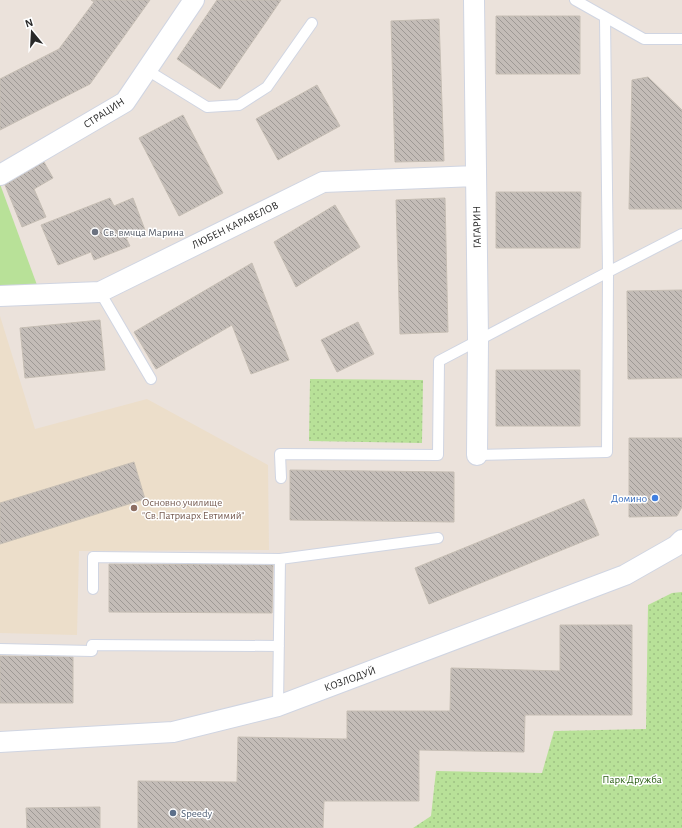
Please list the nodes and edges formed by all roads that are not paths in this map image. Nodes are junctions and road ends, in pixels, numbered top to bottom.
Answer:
1 (194, 0) edge
2 (474, 0) edge
3 (575, 0) edge
4 (605, 18) junction
5 (312, 23) dead end
6 (682, 39) edge
7 (147, 70) junction
8 (0, 175) edge
9 (476, 176) junction
10 (682, 234) edge
11 (608, 272) junction
12 (100, 292) junction
13 (0, 296) edge
14 (478, 340) junction
15 (151, 379) dead end
16 (476, 455) joint
17 (281, 478) dead end
18 (438, 538) dead end
19 (680, 545) edge
20 (280, 558) junction
21 (93, 589) dead end
22 (279, 646) junction
23 (0, 649) edge
24 (278, 706) junction
25 (0, 742) edge

1 - 7 street, СТРАЦИН
2 - 9 street, ГАГАРИН
3 - 4 lane
4 - 6 lane
4 - 11 lane
5 - 7 lane
7 - 8 street, СТРАЦИН
9 - 12 street, ЛЮБЕН КАРАВЕЛОВ
9 - 14 street, ГАГАРИН
10 - 11 lane
11 - 14 lane
11 - 16 lane
12 - 13 street, ЛЮБЕН КАРАВЕЛОВ
12 - 15 lane
14 - 16 street, ГАГАРИН
14 - 17 lane
18 - 20 lane
19 - 24 street, КОЗЛОДУЙ
20 - 21 lane
20 - 22 lane
22 - 23 lane
22 - 24 lane
24 - 25 street, КОЗЛОДУЙ

